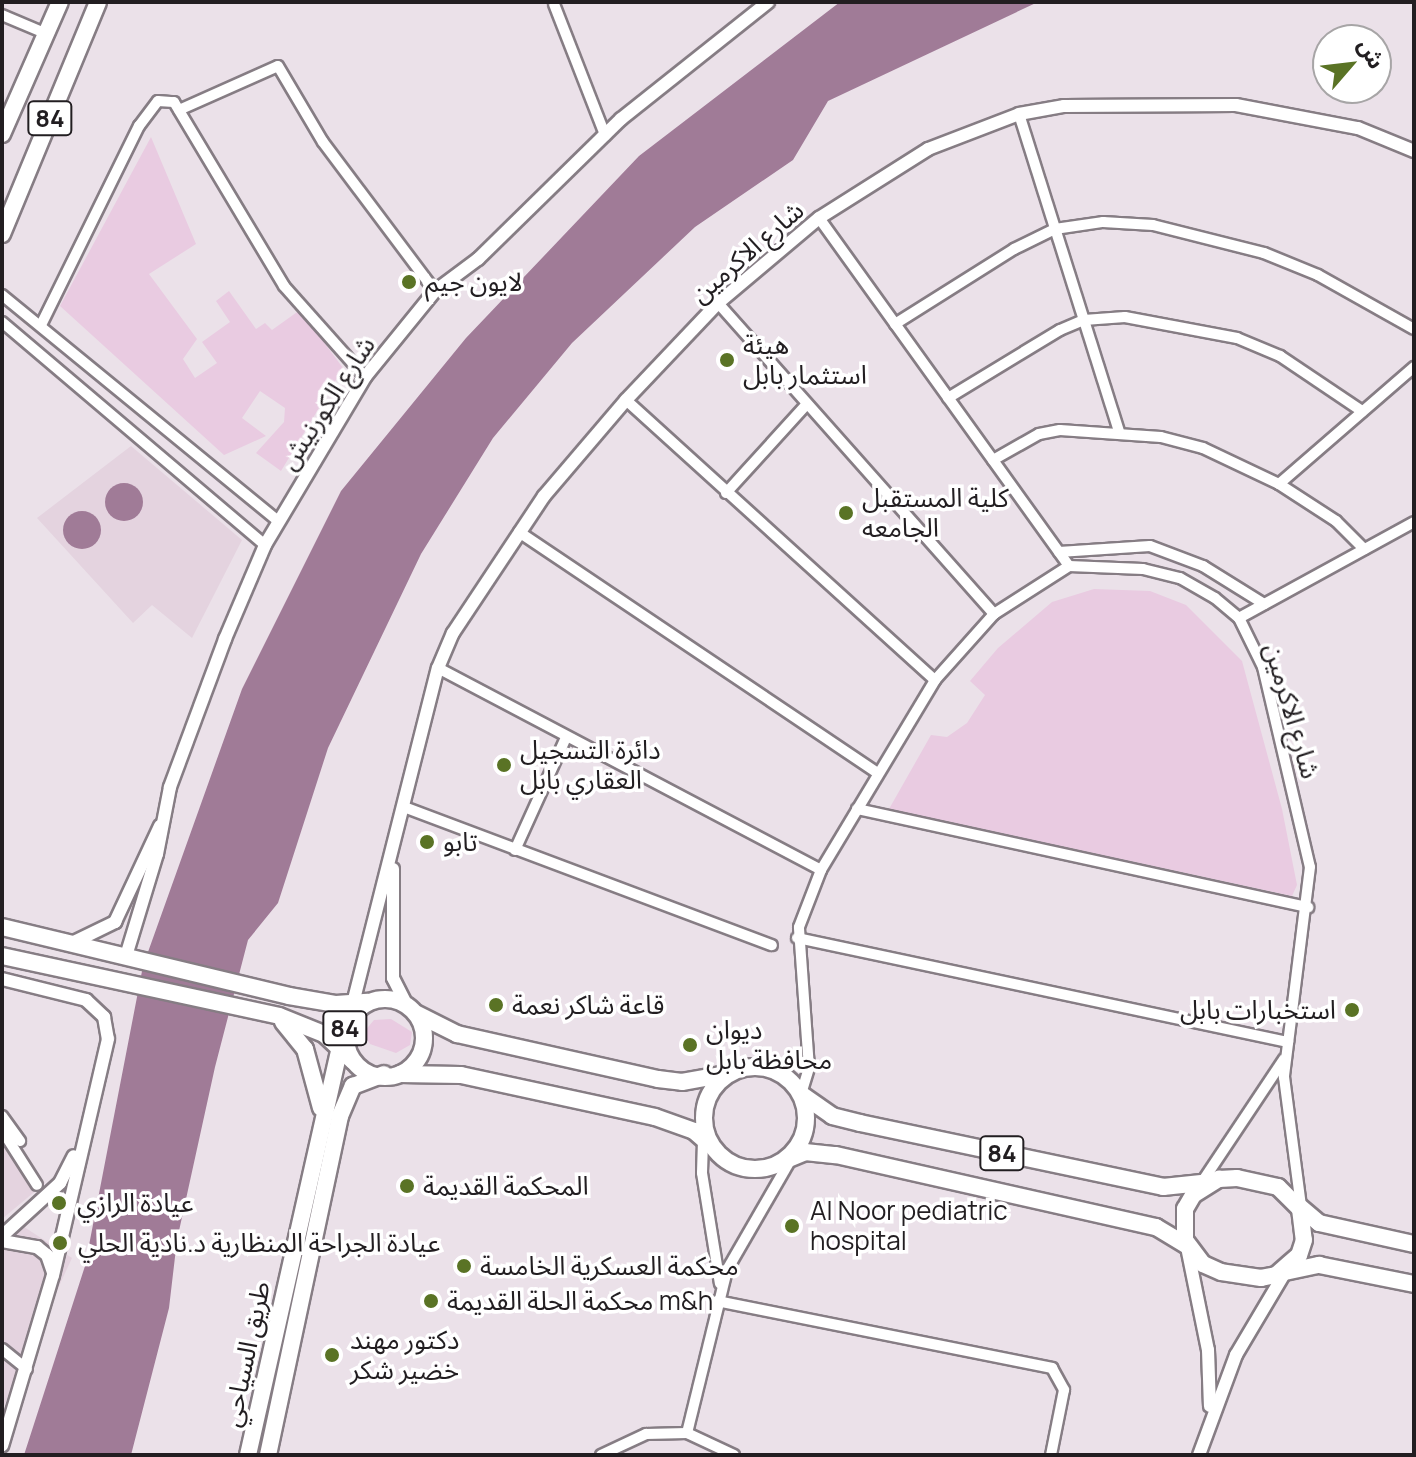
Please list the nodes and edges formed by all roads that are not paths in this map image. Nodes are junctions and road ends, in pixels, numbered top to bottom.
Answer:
1 (60, 2) edge
2 (98, 2) edge
3 (768, 2) edge
4 (554, 4) edge
5 (2, 15) edge
6 (47, 34) junction
7 (179, 110) junction
8 (1019, 114) junction
9 (3, 131) edge
10 (605, 135) junction
11 (1414, 151) edge
12 (819, 218) junction
13 (1055, 229) junction
14 (2, 234) edge
15 (435, 291) junction
16 (2, 295) edge
17 (718, 303) junction
18 (1084, 320) junction
19 (2, 322) edge
20 (895, 324) junction
21 (41, 325) junction
22 (1414, 329) edge
23 (1414, 367) edge
24 (365, 377) junction
25 (948, 398) junction
26 (626, 400) junction
27 (806, 405) junction
28 (1362, 411) junction
29 (1119, 431) junction
30 (993, 460) junction
31 (1279, 484) junction
32 (726, 493) junction
33 (278, 521) junction
34 (1414, 522) edge
35 (519, 532) junction
36 (265, 545) junction
37 (1364, 549) junction
38 (1059, 552) junction
39 (1069, 566) junction
40 (1264, 604) junction
41 (994, 614) junction
42 (1239, 618) junction
43 (438, 668) junction
44 (935, 680) junction
45 (565, 740) junction
46 (876, 772) junction
47 (404, 807) junction
48 (857, 809) junction
49 (162, 823) junction
50 (394, 850) junction
51 (515, 850) junction
52 (821, 870) junction
53 (1308, 907) junction
54 (2, 927) edge
55 (797, 938) junction
56 (73, 942) junction
57 (772, 945) dead end
58 (2, 956) edge
59 (133, 958) junction
60 (2, 979) edge
61 (413, 1011) junction
62 (261, 1012) junction
63 (351, 1020) junction
64 (1288, 1048) junction
65 (392, 1074) junction
66 (729, 1074) junction
67 (801, 1094) junction
68 (2, 1116) edge
69 (88, 1124) junction
70 (320, 1127) junction
71 (2, 1130) edge
72 (706, 1141) junction
73 (790, 1156) junction
74 (25, 1161) junction
75 (37, 1185) dead end
76 (1201, 1188) junction
77 (1299, 1210) junction
78 (2, 1238) edge
79 (1187, 1244) junction
80 (1414, 1244) edge
81 (1284, 1271) junction
82 (53, 1275) junction
83 (1414, 1284) edge
84 (719, 1295) junction
85 (2, 1349) edge
86 (27, 1369) junction
87 (1210, 1418) junction
88 (687, 1433) junction
89 (2, 1446) edge
90 (248, 1455) edge
91 (269, 1455) edge
92 (601, 1455) edge
93 (734, 1455) edge
94 (1051, 1455) edge
95 (1199, 1455) edge

1 - 6 main road, 84
2 - 14 main road, 84
3 - 10 street, شارع الكورنيش
4 - 10 street
5 - 6 street
6 - 9 main road, 84
7 - 15 street
7 - 21 street
7 - 24 street
8 - 11 street, شارع الاكرمين
8 - 12 street, شارع الاكرمين
8 - 13 street
10 - 15 street, شارع الكورنيش
12 - 17 street, شارع الاكرمين
12 - 20 street
13 - 18 street
13 - 20 street
13 - 22 street
15 - 24 street, شارع الكورنيش
16 - 21 street
17 - 26 street, شارع الاكرمين
17 - 27 street
18 - 25 street
18 - 28 street
18 - 29 street
19 - 36 street
20 - 25 street
21 - 33 street
23 - 28 street
24 - 33 street, شارع الكورنيش
25 - 30 street
26 - 32 street
26 - 35 street, شارع الاكرمين
27 - 32 street
27 - 41 street
28 - 31 street
29 - 30 street
29 - 31 street
30 - 38 street
31 - 37 street
32 - 44 street
33 - 36 street, شارع الكورنيش
34 - 37 street
35 - 43 street, شارع الاكرمين
35 - 46 street
36 - 49 street, شارع الكورنيش
37 - 40 street
38 - 39 street
38 - 40 street
39 - 41 street
39 - 42 street, شارع الاكرمين
40 - 42 street
41 - 44 street
42 - 53 street, شارع الاكرمين
43 - 45 street
43 - 47 street, شارع الاكرمين
44 - 46 street
45 - 51 street
45 - 52 street
46 - 48 street
47 - 50 street, شارع الاكرمين
47 - 51 street
48 - 52 street
48 - 53 street
49 - 56 street
49 - 59 street
50 - 61 street, شارع الاكرمين
50 - 63 street, شارع الاكرمين
51 - 57 street
52 - 55 street
53 - 64 street, شارع الاكرمين
54 - 56 main road, 84
55 - 64 street
55 - 67 street
56 - 59 main road, 84
58 - 62 main road, 84
59 - 63 main road, 84
60 - 69 street
61 - 63 main road, 84
61 - 65 main road
61 - 66 main road, 84
62 - 63 main road, 84
62 - 70 main road
63 - 65 main road, 84
63 - 70 main road, طريق السياحي
64 - 76 street, شارع الاكرمين
64 - 77 street, شارع الاكرمين
65 - 72 main road, 84
65 - 91 main road, طريق السياحي
66 - 67 main road, 84
66 - 72 main road
67 - 73 main road
67 - 76 main road, 84
68 - 74 street
69 - 78 street
69 - 82 street
70 - 90 main road, طريق السياحي
71 - 74 street
72 - 73 main road, 84
72 - 84 street
73 - 79 main road, 84
73 - 84 street
74 - 75 street
76 - 77 main road, 84
76 - 79 main road
77 - 80 main road, 84
77 - 81 main road
78 - 82 street
79 - 81 main road, 84
79 - 87 street
81 - 83 main road, 84
81 - 87 street
82 - 86 street
84 - 88 street
84 - 94 street
85 - 86 street
86 - 89 street
87 - 95 street
88 - 92 street
88 - 93 street

